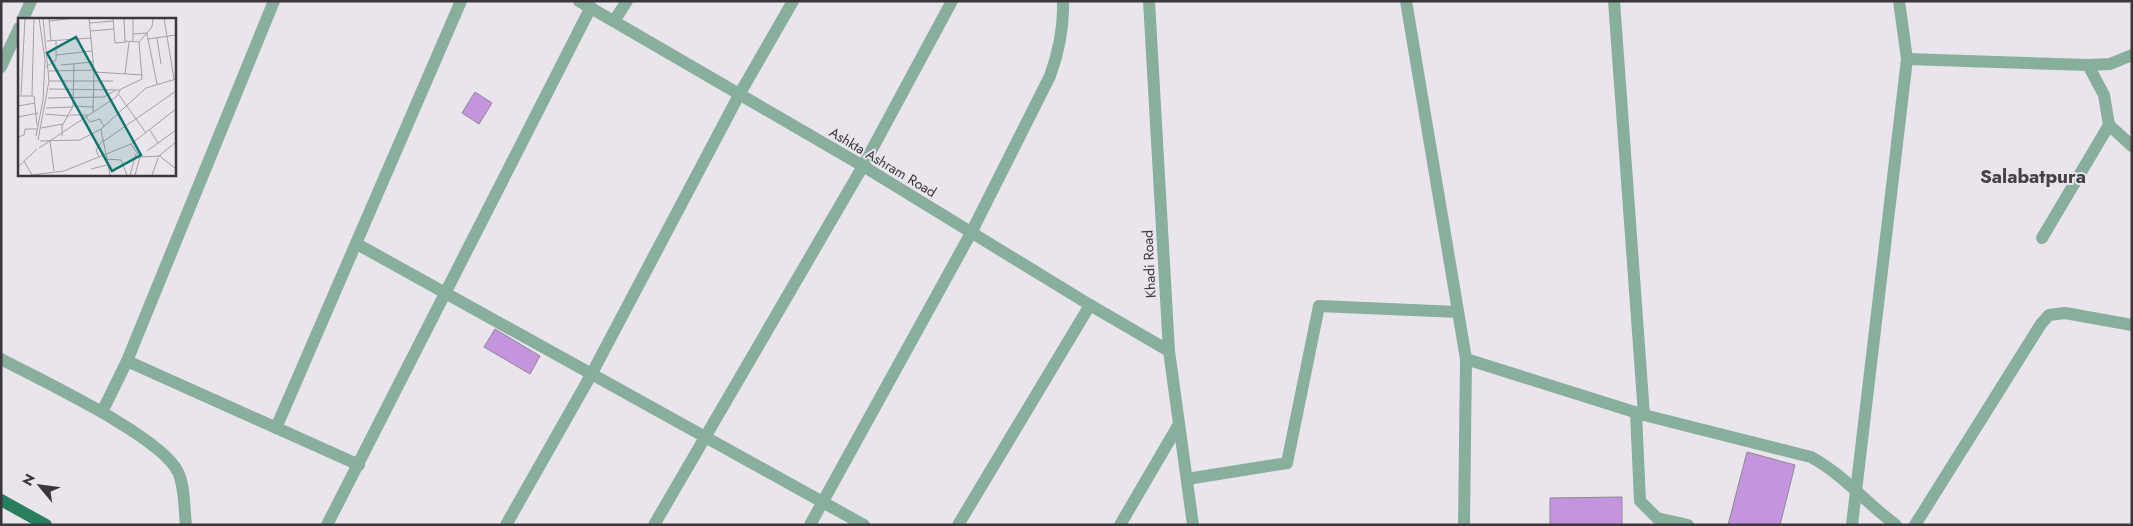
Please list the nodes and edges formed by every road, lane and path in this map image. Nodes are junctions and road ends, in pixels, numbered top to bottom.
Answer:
1 (31, 1) edge
2 (274, 1) edge
3 (461, 1) edge
4 (627, 1) edge
5 (793, 1) edge
6 (952, 1) edge
7 (1064, 1) edge
8 (1149, 1) edge
9 (1406, 1) edge
10 (1614, 1) edge
11 (1899, 1) edge
12 (585, 4) edge
13 (23, 18) edge
14 (614, 21) junction
15 (18, 30) edge
16 (2132, 55) edge
17 (1908, 59) junction
18 (2088, 65) junction
19 (1, 67) edge
20 (739, 95) junction
21 (2108, 125) junction
22 (2132, 146) edge
23 (863, 166) junction
24 (971, 233) junction
25 (2042, 238) dead end
26 (357, 244) junction
27 (444, 292) junction
28 (1090, 305) junction
29 (1458, 312) junction
30 (2132, 325) edge
31 (1170, 351) junction
32 (1466, 358) junction
33 (1, 359) edge
34 (127, 361) junction
35 (591, 375) junction
36 (102, 412) junction
37 (1640, 414) junction
38 (1179, 424) junction
39 (276, 428) junction
40 (705, 436) junction
41 (359, 465) junction
42 (1187, 479) junction
43 (1856, 491) junction
44 (1, 500) edge
45 (824, 501) junction
46 (46, 525) edge
47 (186, 525) edge
48 (327, 525) edge
49 (506, 525) edge
50 (654, 525) edge
51 (810, 525) edge
52 (864, 525) edge
53 (958, 525) edge
54 (1120, 525) edge
55 (1192, 525) edge
56 (1464, 525) edge
57 (1688, 525) edge
58 (1852, 525) edge
59 (1896, 525) edge
60 (1914, 525) edge

1 - 13 street
2 - 34 street
3 - 26 street
4 - 14 street
5 - 20 street
6 - 23 street
7 - 24 street
8 - 31 street, Khadi Road
9 - 29 street
10 - 37 street
11 - 17 street
12 - 14 street, Ashkta Ashram Road
12 - 27 street
14 - 20 street, Ashkta Ashram Road
15 - 19 street
16 - 18 street
17 - 18 street
17 - 43 street
18 - 21 street
20 - 23 street, Ashkta Ashram Road
20 - 35 street
21 - 22 street
21 - 25 street
23 - 24 street, Ashkta Ashram Road
23 - 40 street
24 - 28 street, Ashkta Ashram Road
24 - 45 street
26 - 27 street
26 - 39 street
27 - 35 street
27 - 41 street
28 - 31 street, Ashkta Ashram Road
28 - 53 street
29 - 32 street
29 - 42 street
30 - 60 street
31 - 38 street, Khadi Road
32 - 37 street
32 - 56 street
33 - 36 street
34 - 36 street
34 - 39 street
35 - 40 street
35 - 49 street
36 - 47 street
37 - 43 street
37 - 57 street
38 - 42 street, Khadi Road
38 - 54 street
39 - 41 street
40 - 45 street
40 - 50 street
41 - 48 street
42 - 55 street, Khadi Road
43 - 58 street
43 - 59 street
44 - 46 main road
45 - 51 street
45 - 52 street

